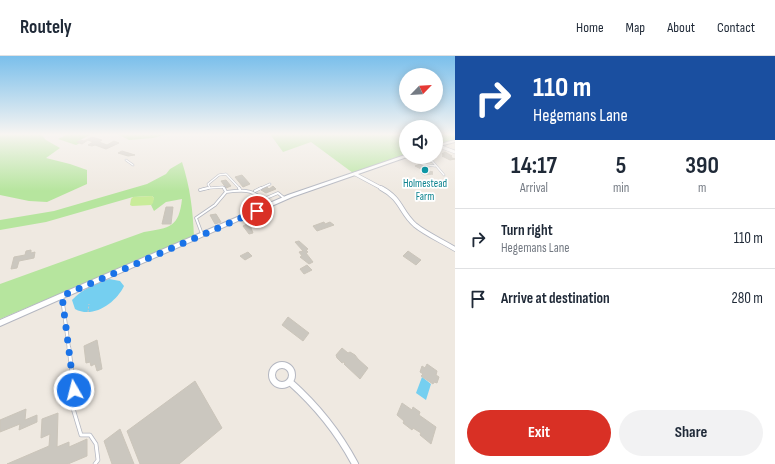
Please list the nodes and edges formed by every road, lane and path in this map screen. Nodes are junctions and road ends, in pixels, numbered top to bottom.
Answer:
1 (399, 158) edge
2 (126, 160) dead end
3 (422, 164) edge
4 (432, 164) edge
5 (133, 165) dead end
6 (435, 166) junction
7 (355, 174) junction
8 (444, 175) dead end
9 (270, 184) dead end
10 (210, 188) junction
11 (200, 190) dead end
12 (240, 190) junction
13 (255, 191) junction
14 (226, 192) junction
15 (264, 199) junction
16 (284, 199) junction
17 (270, 205) junction
18 (203, 235) junction
19 (455, 249) edge
20 (62, 296) junction
21 (89, 304) dead end
22 (88, 312) dead end
23 (0, 323) edge
24 (290, 382) dead end
25 (94, 464) edge
26 (355, 464) edge

1 - 7 street
2 - 5 lane
3 - 6 lane
4 - 6 lane
6 - 8 lane
7 - 16 street
7 - 19 street
9 - 13 lane
10 - 11 lane
10 - 12 lane
10 - 14 lane
12 - 13 lane
12 - 14 lane
13 - 15 lane
14 - 18 lane
15 - 16 lane
15 - 17 lane
16 - 17 street
17 - 18 street
18 - 20 street
20 - 23 street
20 - 25 lane
21 - 22 path
24 - 26 street

